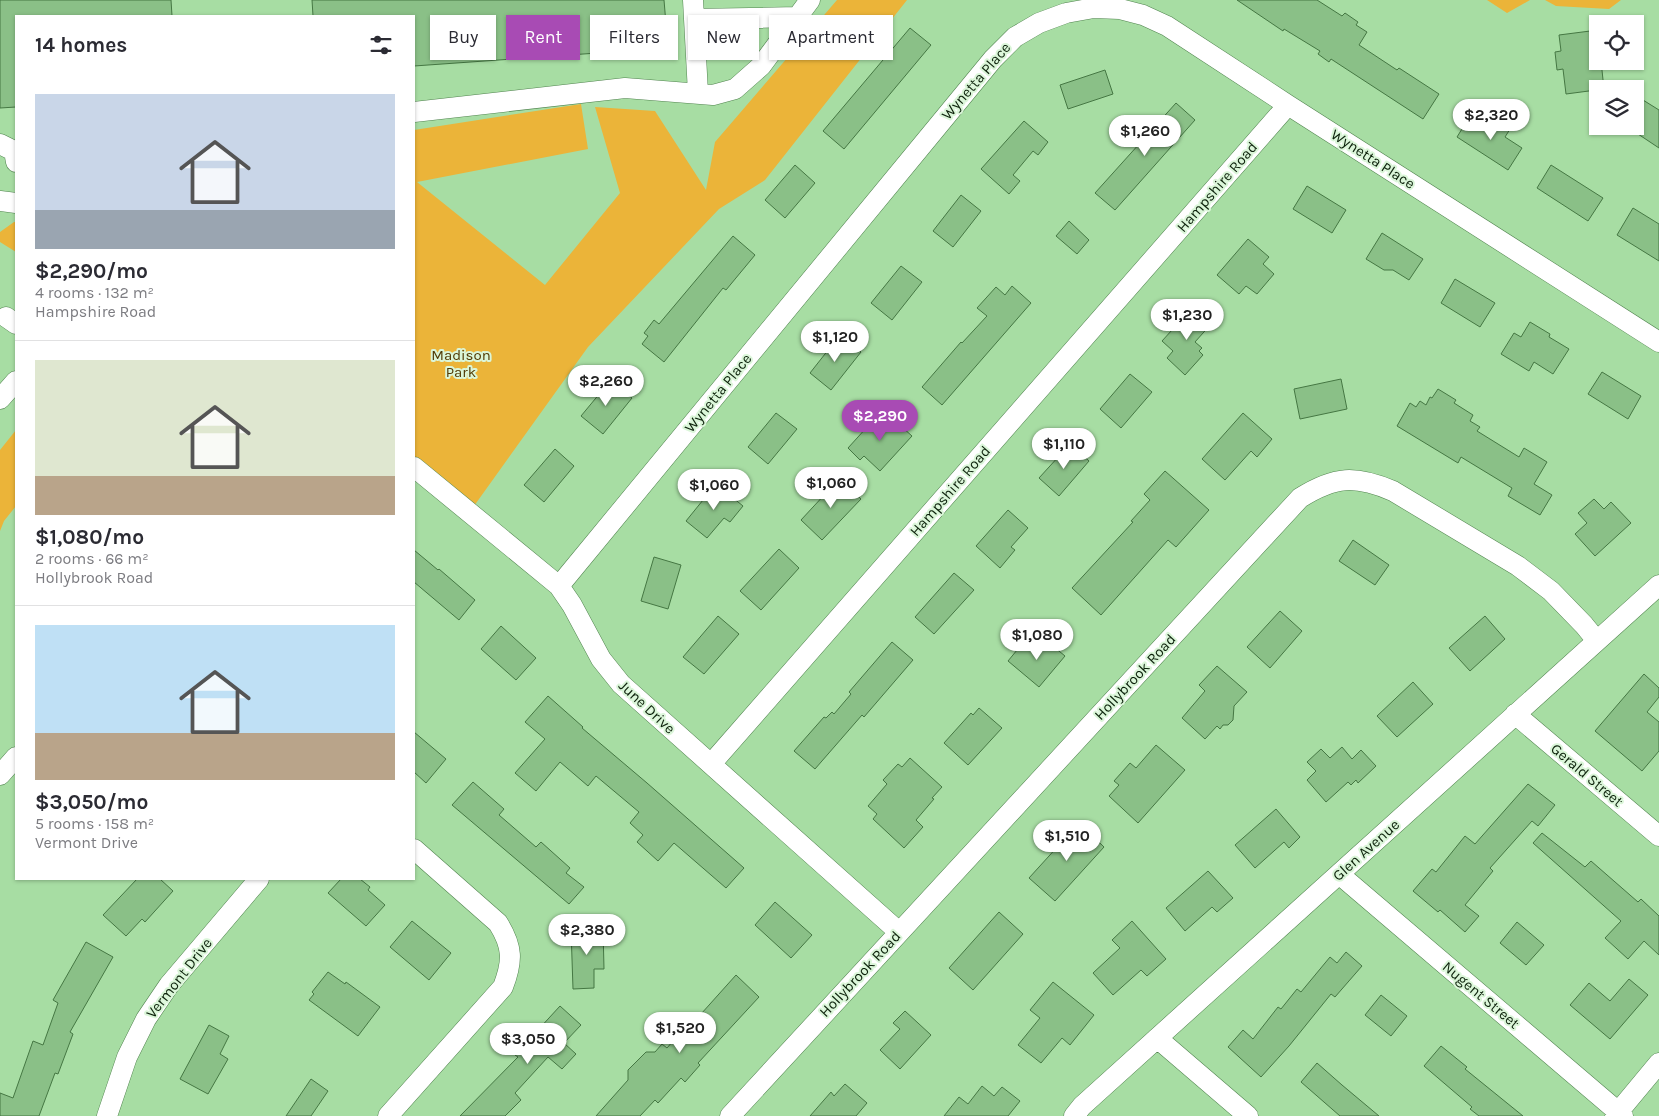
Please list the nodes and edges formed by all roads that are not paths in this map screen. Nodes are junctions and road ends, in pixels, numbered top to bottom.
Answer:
1 (810, 0) edge
2 (694, 10) edge
3 (781, 15) edge
4 (799, 15) edge
5 (769, 55) edge
6 (698, 93) junction
7 (1288, 105) junction
8 (415, 112) edge
9 (0, 144) edge
10 (15, 156) edge
11 (0, 201) edge
12 (15, 203) edge
13 (1659, 342) edge
14 (15, 382) edge
15 (0, 399) edge
16 (415, 469) edge
17 (1659, 585) edge
18 (559, 586) junction
19 (1597, 641) junction
20 (1515, 714) junction
21 (15, 758) edge
22 (711, 764) junction
23 (0, 775) edge
24 (1659, 836) edge
25 (415, 850) edge
26 (1339, 874) junction
27 (258, 880) edge
28 (900, 932) junction
29 (1157, 1038) junction
30 (1659, 1063) edge
31 (1619, 1115) edge
32 (107, 1116) edge
33 (388, 1116) edge
34 (730, 1116) edge
35 (1074, 1116) edge
36 (1248, 1116) edge

1 - 4 street
2 - 3 street
2 - 6 street
5 - 6 street
6 - 8 street
7 - 13 street, Wynetta Place
7 - 18 street, Wynetta Place
7 - 22 street, Hampshire Road
9 - 10 street
11 - 12 street
14 - 15 street
16 - 18 street, June Drive
17 - 19 street, Glen Avenue
18 - 22 street, June Drive
19 - 20 street, Glen Avenue
19 - 28 street, Hollybrook Road
20 - 24 street, Gerald Street
20 - 26 street, Glen Avenue
21 - 23 street
22 - 28 street, June Drive
25 - 33 street
26 - 29 street, Glen Avenue
26 - 31 street, Nugent Street
27 - 32 street, Vermont Drive
28 - 34 street, Hollybrook Road
29 - 35 street, Glen Avenue
29 - 36 street
30 - 31 street

